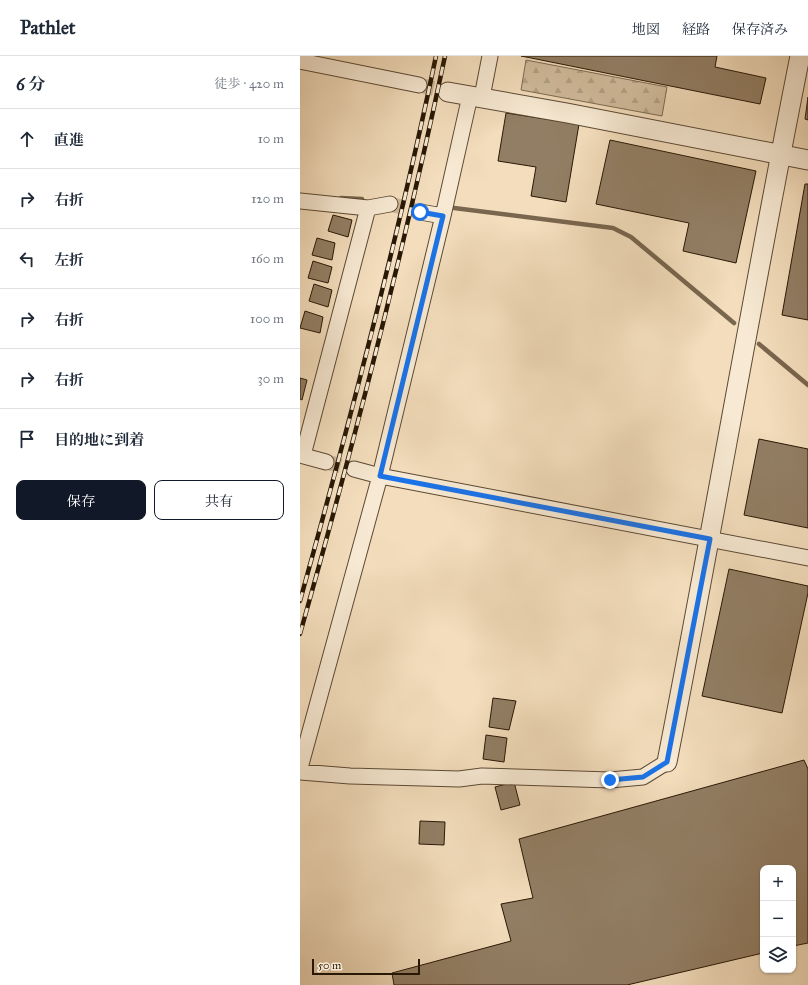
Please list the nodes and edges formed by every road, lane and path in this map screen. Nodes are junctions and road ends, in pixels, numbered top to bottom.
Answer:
1 (490, 56) edge
2 (800, 56) edge
3 (300, 61) edge
4 (419, 85) tunnel mouth
5 (448, 92) tunnel mouth
6 (476, 97) junction
7 (780, 155) junction
8 (808, 160) edge
9 (300, 201) edge
10 (390, 204) tunnel mouth
11 (368, 208) junction
12 (420, 212) tunnel mouth
13 (443, 216) junction
14 (301, 455) edge
15 (326, 462) tunnel mouth
16 (354, 469) tunnel mouth
17 (380, 476) junction
18 (710, 539) junction
19 (808, 558) edge
20 (667, 762) joint
21 (300, 768) edge
22 (300, 772) edge

1 - 6 street
2 - 7 street
3 - 4 street
5 - 6 street
6 - 7 street
6 - 13 street
7 - 8 street
7 - 18 street
9 - 11 street
10 - 11 street
11 - 14 street
12 - 13 street
13 - 17 street
14 - 15 street
16 - 17 street
17 - 18 street
17 - 21 street
18 - 19 street
18 - 20 street
20 - 22 street

